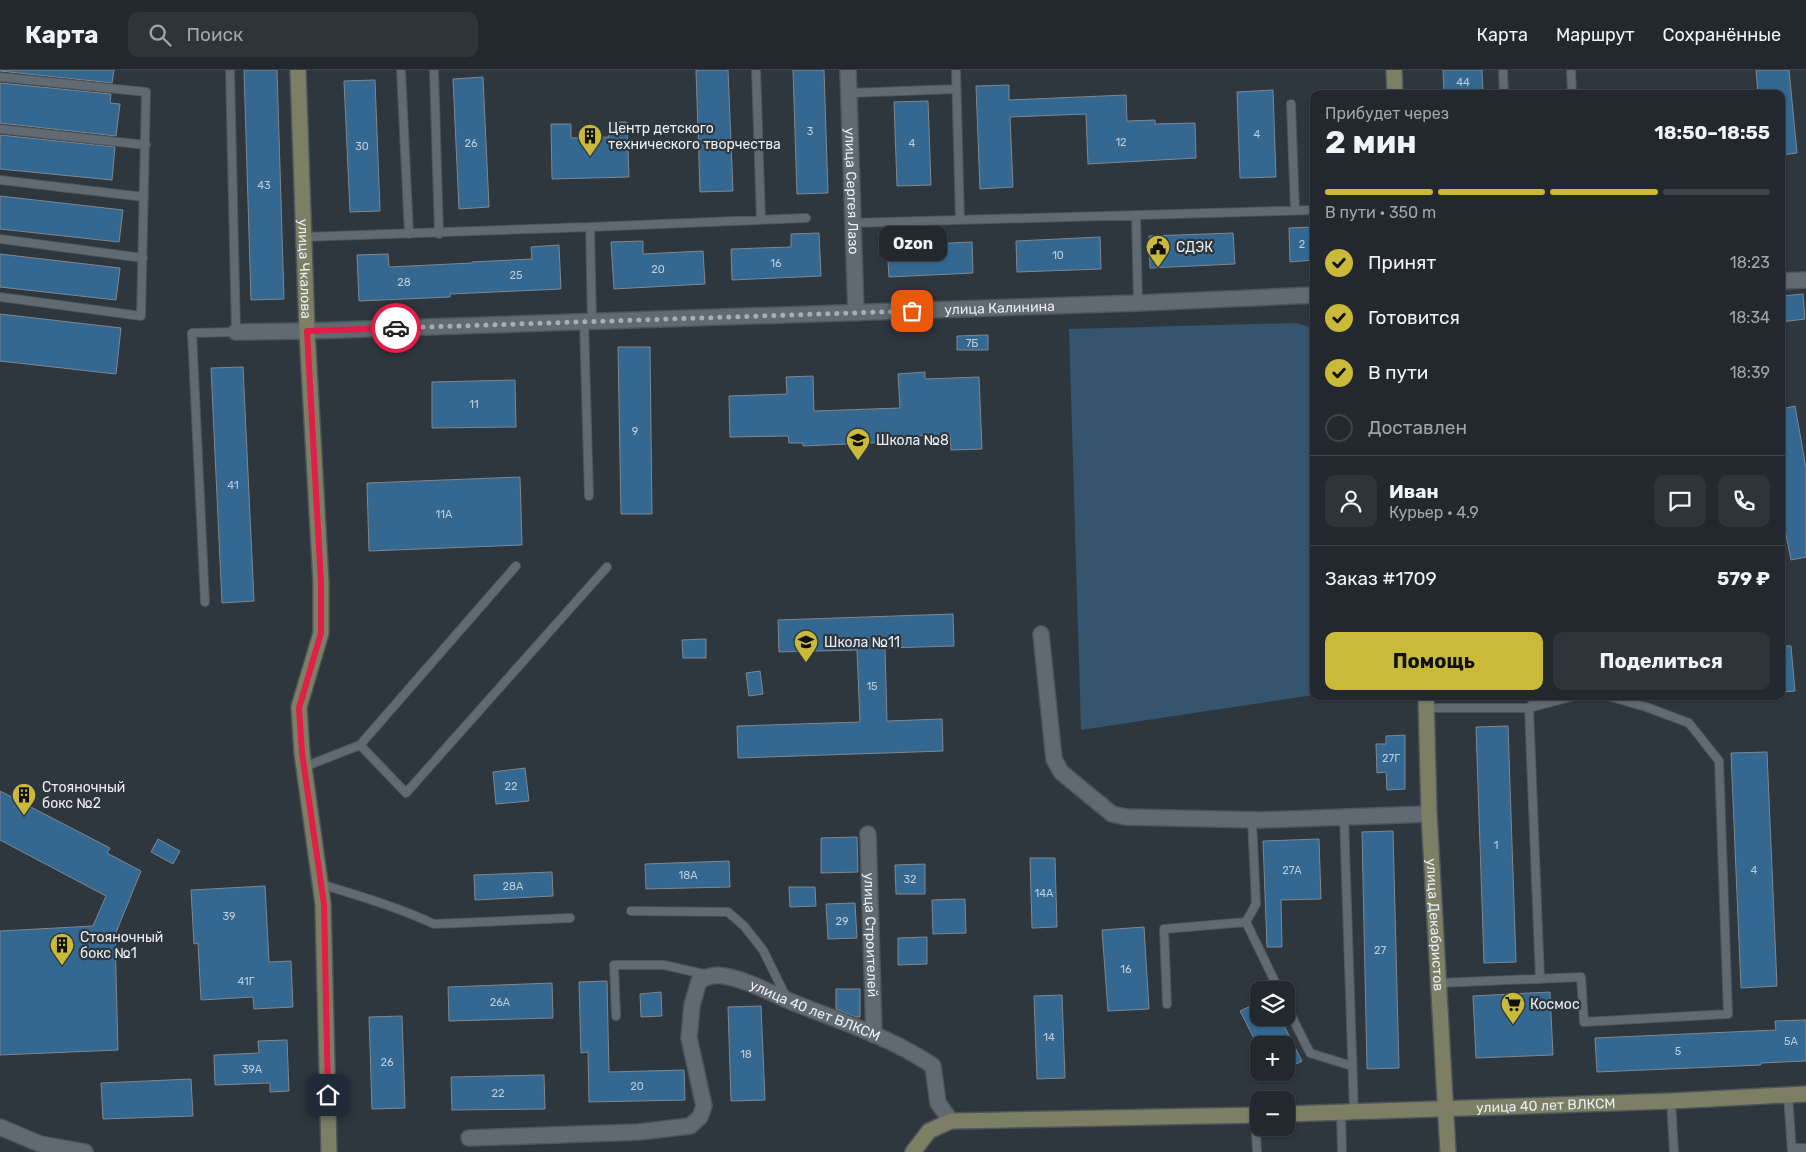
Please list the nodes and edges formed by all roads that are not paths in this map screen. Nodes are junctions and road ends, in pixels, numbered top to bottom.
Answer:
1 (230, 70) edge
2 (298, 70) edge
3 (402, 70) edge
4 (434, 70) edge
5 (756, 70) edge
6 (848, 70) edge
7 (956, 70) edge
8 (1394, 70) edge
9 (1503, 70) edge
10 (1571, 70) edge
11 (0, 77) edge
12 (956, 89) junction
13 (1395, 90) edge
14 (1504, 90) edge
15 (1572, 90) edge
16 (849, 94) junction
17 (1291, 104) dead end
18 (0, 129) edge
19 (146, 145) junction
20 (0, 180) edge
21 (144, 197) junction
22 (1310, 210) edge
23 (1295, 211) junction
24 (1136, 215) junction
25 (806, 218) dead end
26 (761, 220) junction
27 (960, 220) junction
28 (853, 224) junction
29 (590, 227) junction
30 (409, 234) junction
31 (439, 234) junction
32 (304, 237) junction
33 (0, 239) edge
34 (142, 258) junction
35 (1806, 280) edge
36 (1785, 281) edge
37 (1310, 295) edge
38 (0, 297) edge
39 (1138, 303) junction
40 (856, 313) junction
41 (588, 322) junction
42 (307, 331) junction
43 (236, 332) junction
44 (589, 496) dead end
45 (516, 566) dead end
46 (607, 567) dead end
47 (205, 602) dead end
48 (1041, 634) dead end
49 (1536, 700) edge
50 (1559, 700) edge
51 (1622, 700) edge
52 (1426, 702) edge
53 (1530, 708) junction
54 (360, 745) junction
55 (304, 767) junction
56 (1429, 814) junction
57 (1344, 817) junction
58 (1252, 820) junction
59 (868, 834) dead end
60 (321, 884) junction
61 (631, 911) dead end
62 (570, 918) dead end
63 (1246, 922) junction
64 (710, 976) junction
65 (1540, 979) junction
66 (1275, 981) edge
67 (1439, 984) junction
68 (788, 1000) junction
69 (1168, 1004) dead end
70 (616, 1016) dead end
71 (1295, 1023) edge
72 (874, 1035) junction
73 (1352, 1066) junction
74 (1806, 1094) edge
75 (1788, 1095) junction
76 (1671, 1101) junction
77 (1446, 1110) junction
78 (1347, 1113) junction
79 (1295, 1114) edge
80 (1250, 1115) edge
81 (951, 1121) junction
82 (0, 1127) edge
83 (1257, 1136) edge
84 (469, 1138) dead end
85 (1806, 1148) edge
86 (1792, 1150) edge
87 (85, 1152) edge
88 (330, 1152) edge
89 (913, 1152) edge
90 (1257, 1152) edge
91 (1342, 1152) edge
92 (1448, 1152) edge
93 (1674, 1152) edge

1 - 43 lane
2 - 32 main road, улица Чкалова
3 - 30 lane
4 - 31 lane
5 - 26 lane
6 - 16 street, улица Сергея Лазо
7 - 12 lane
8 - 13 main road
9 - 14 lane
10 - 15 lane
11 - 19 lane
12 - 16 lane
12 - 27 lane
16 - 28 street, улица Сергея Лазо
17 - 23 lane
18 - 19 lane
19 - 21 lane
20 - 21 lane
21 - 34 lane
22 - 23 lane
23 - 24 lane
24 - 27 lane
24 - 39 lane
25 - 26 lane
26 - 29 lane
27 - 28 lane
28 - 40 street, улица Сергея Лазо
29 - 31 lane
29 - 41 lane
30 - 31 lane
30 - 32 lane
32 - 42 main road, улица Чкалова
33 - 34 lane
34 - 38 lane
35 - 36 street
37 - 39 street, улица Калинина
39 - 40 street, улица Калинина
40 - 41 street, улица Калинина
41 - 42 street, улица Калинина
41 - 44 lane
42 - 43 street, улица Калинина
42 - 55 main road, улица Чкалова
43 - 47 lane
45 - 54 lane
46 - 54 lane
48 - 58 street
49 - 53 lane
50 - 53 lane
51 - 65 lane
52 - 53 lane
52 - 56 main road, улица Декабристов
53 - 65 lane
54 - 55 lane
55 - 60 main road, улица Чкалова
56 - 57 street
56 - 67 main road, улица Декабристов
57 - 58 street
57 - 73 lane
58 - 63 lane
59 - 72 street, улица Строителей
60 - 62 lane
60 - 88 main road, улица Чкалова
61 - 68 lane
63 - 66 lane
63 - 69 lane
64 - 68 street, улица 40 лет ВЛКСМ
64 - 70 lane
64 - 84 street
65 - 67 lane
67 - 77 main road, улица Декабристов
68 - 72 street, улица 40 лет ВЛКСМ
71 - 73 lane
72 - 81 street, улица 40 лет ВЛКСМ
73 - 78 lane
74 - 75 main road, улица 40 лет ВЛКСМ
75 - 76 main road, улица 40 лет ВЛКСМ
75 - 86 lane
76 - 77 main road, улица 40 лет ВЛКСМ
76 - 93 lane
77 - 78 main road, улица 40 лет ВЛКСМ
77 - 92 main road, улица Декабристов
78 - 79 main road, улица 40 лет ВЛКСМ
78 - 91 lane
80 - 81 main road
81 - 89 main road
82 - 87 street
83 - 90 lane
85 - 86 lane

